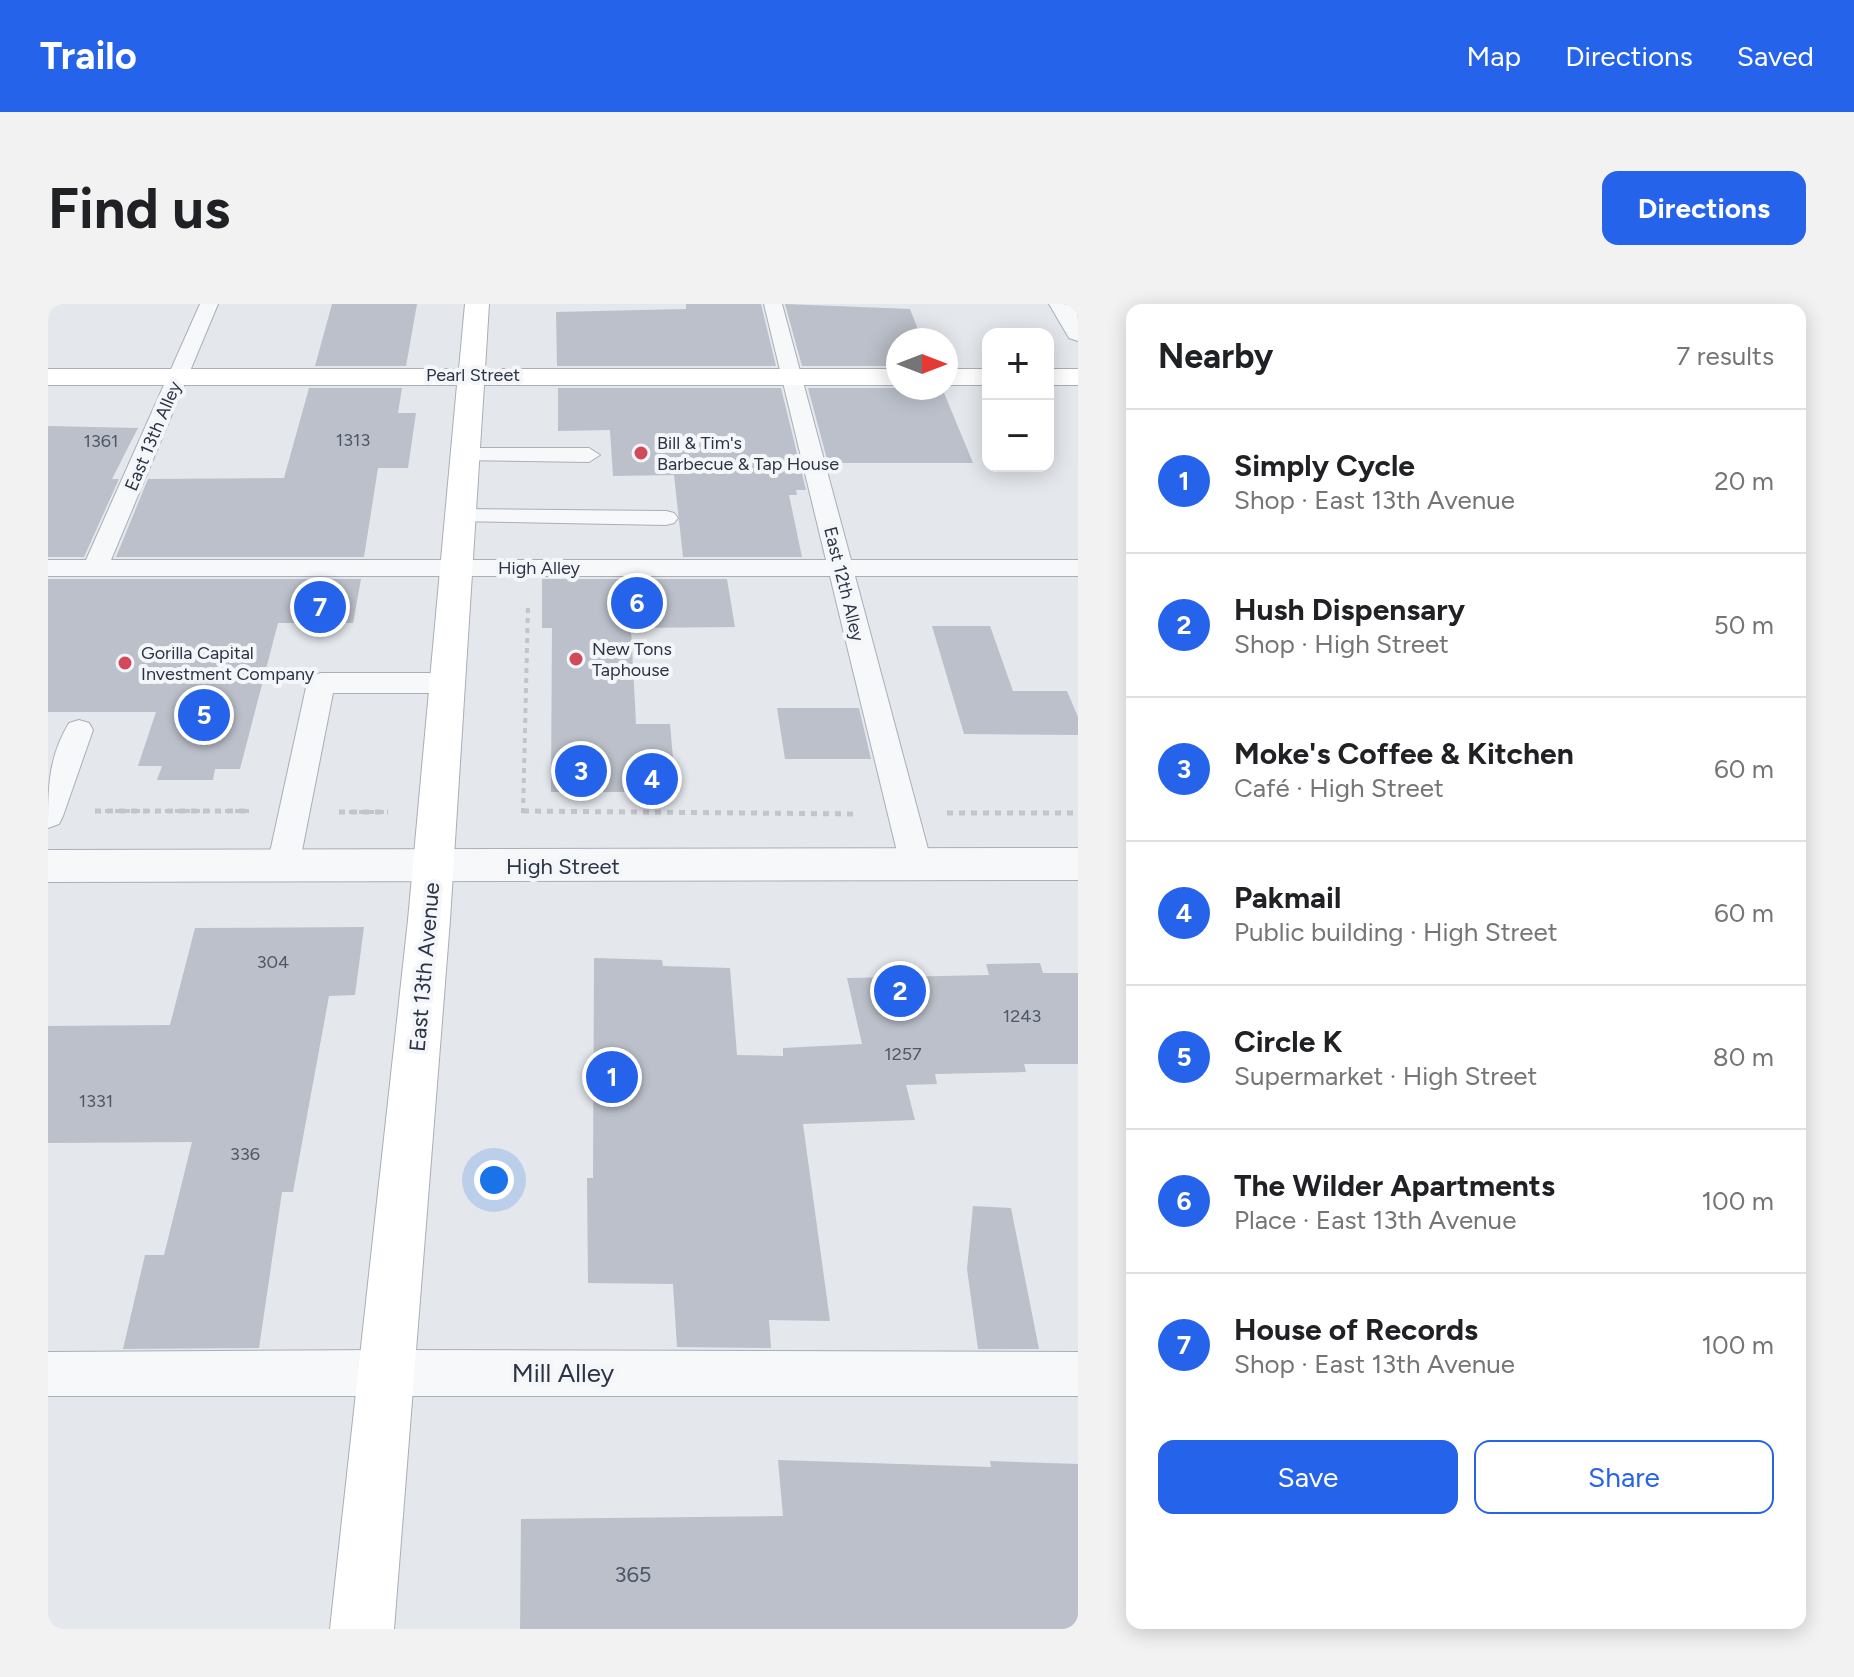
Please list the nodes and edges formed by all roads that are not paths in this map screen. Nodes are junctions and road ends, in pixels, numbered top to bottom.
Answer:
1 (209, 304) edge
2 (477, 304) edge
3 (773, 304) edge
4 (1061, 304) edge
5 (1078, 333) edge
6 (471, 375) junction
7 (179, 376) junction
8 (48, 377) edge
9 (792, 377) junction
10 (886, 377) edge
11 (958, 377) edge
12 (982, 377) edge
13 (1054, 377) edge
14 (1078, 377) edge
15 (465, 455) junction
16 (589, 455) dead end
17 (461, 516) junction
18 (666, 518) dead end
19 (48, 568) edge
20 (95, 568) junction
21 (458, 568) junction
22 (840, 568) junction
23 (1078, 568) edge
24 (448, 683) junction
25 (79, 730) dead end
26 (48, 816) edge
27 (916, 864) junction
28 (1078, 864) edge
29 (48, 866) edge
30 (283, 866) junction
31 (433, 867) junction
32 (387, 1372) junction
33 (48, 1374) edge
34 (1078, 1374) edge
35 (362, 1629) edge

1 - 7 lane, East 13th Alley
2 - 6 main road, East 13th Avenue
3 - 9 lane, East 12th Alley
4 - 5 street
6 - 7 main road, Pearl Street
6 - 9 main road, Pearl Street
6 - 15 main road, East 13th Avenue
7 - 8 main road, Pearl Street
7 - 20 lane, East 13th Alley
9 - 10 main road, Pearl Street
9 - 22 lane, East 12th Alley
11 - 12 main road
13 - 14 main road
15 - 16 lane
15 - 17 main road, East 13th Avenue
17 - 18 lane
17 - 21 main road, East 13th Avenue
19 - 20 lane, High Alley
20 - 21 lane, High Alley
21 - 22 lane, High Alley
21 - 24 main road, East 13th Avenue
22 - 23 lane, High Alley
22 - 27 lane, East 12th Alley
24 - 30 lane
24 - 31 main road, East 13th Avenue
25 - 26 lane
27 - 28 street, High Street
27 - 31 street, High Street
29 - 30 street, High Street
30 - 31 street, High Street
31 - 32 main road, East 13th Avenue
32 - 33 lane, Mill Alley
32 - 34 lane, Mill Alley
32 - 35 main road, East 13th Avenue

